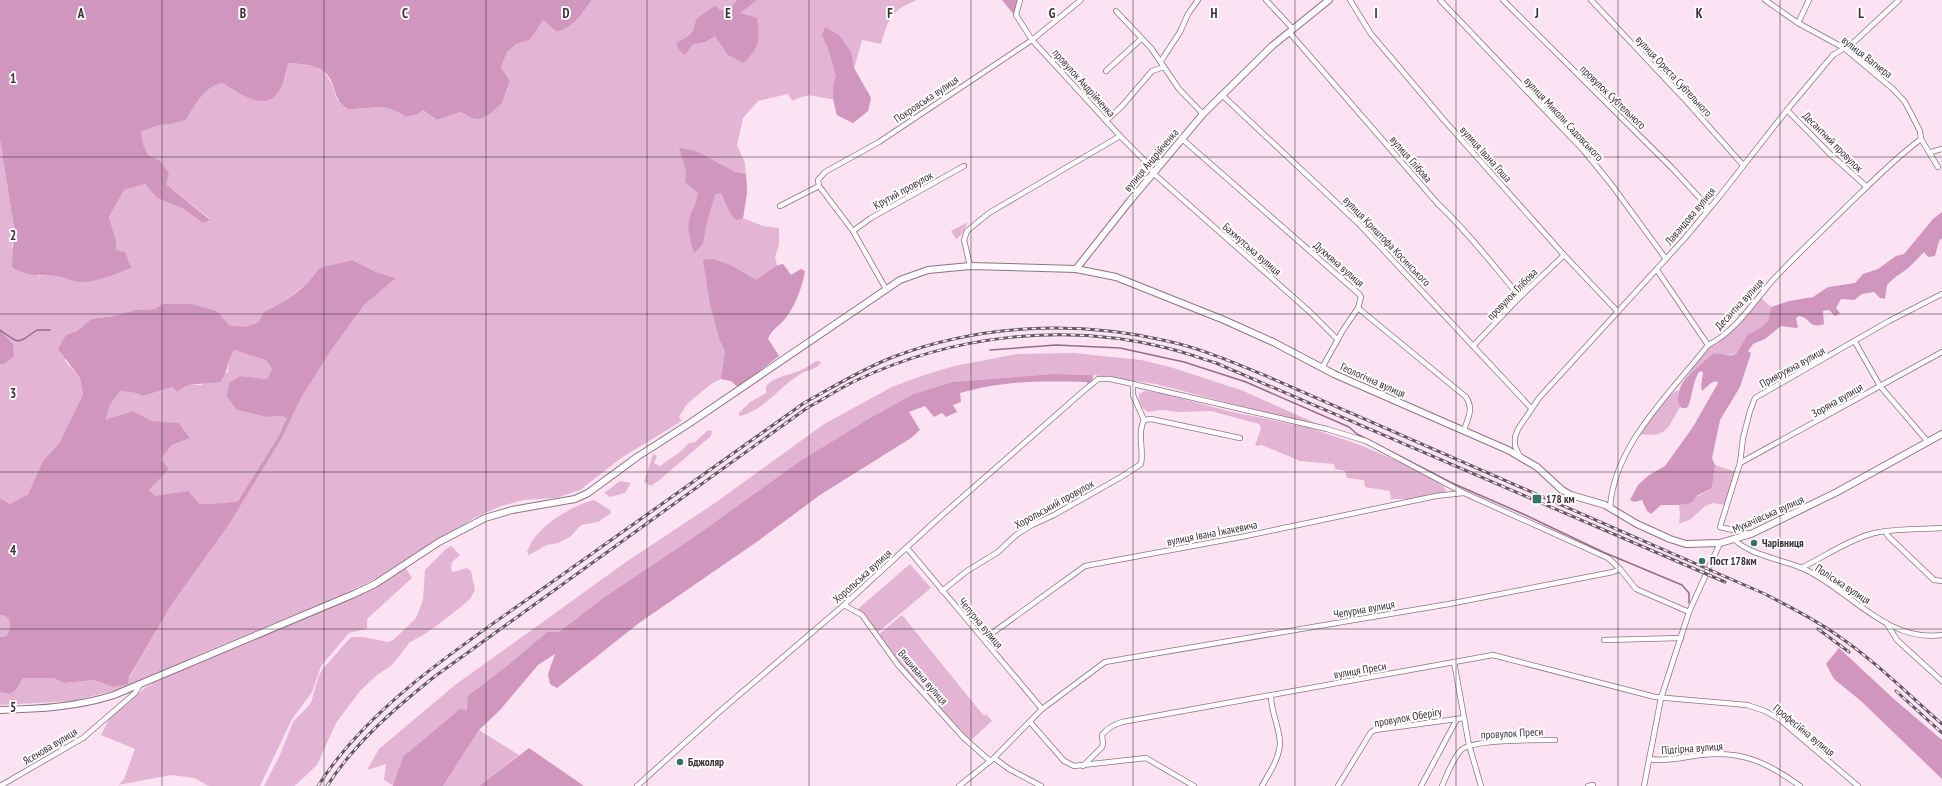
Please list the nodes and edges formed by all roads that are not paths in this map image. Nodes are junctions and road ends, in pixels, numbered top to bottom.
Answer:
1 (1020, 0) edge
2 (1081, 0) edge
3 (1198, 0) edge
4 (1266, 0) edge
5 (1329, 0) edge
6 (1350, 0) edge
7 (1440, 0) edge
8 (1503, 0) edge
9 (1591, 0) edge
10 (1765, 0) edge
11 (1809, 0) edge
12 (1898, 0) edge
13 (1116, 12) dead end
14 (1798, 23) junction
15 (1291, 31) junction
16 (1142, 39) junction
17 (1032, 40) junction
18 (1844, 48) junction
19 (1160, 61) junction
20 (1164, 67) junction
21 (1106, 71) dead end
22 (1222, 95) junction
23 (1787, 110) junction
24 (1203, 114) junction
25 (1106, 121) junction
26 (1120, 136) junction
27 (1181, 138) junction
28 (1921, 139) junction
29 (1942, 149) edge
30 (1931, 152) junction
31 (1743, 165) junction
32 (964, 166) dead end
33 (1938, 167) dead end
34 (1153, 173) junction
35 (819, 186) junction
36 (1867, 187) junction
37 (780, 206) dead end
38 (1709, 208) junction
39 (853, 231) junction
40 (1564, 254) junction
41 (1666, 259) junction
42 (970, 266) junction
43 (1076, 269) junction
44 (1657, 270) junction
45 (886, 289) junction
46 (1942, 294) edge
47 (1520, 297) junction
48 (1358, 308) junction
49 (1618, 312) junction
50 (1338, 340) junction
51 (1855, 342) junction
52 (1708, 345) junction
53 (1474, 346) junction
54 (1942, 352) edge
55 (1322, 368) junction
56 (1133, 384) junction
57 (1880, 386) junction
58 (1531, 408) junction
59 (1144, 420) junction
60 (1464, 430) junction
61 (1942, 434) edge
62 (1240, 438) dead end
63 (1939, 438) edge
64 (1928, 442) junction
65 (1519, 455) junction
66 (1740, 463) junction
67 (1464, 493) junction
68 (1610, 508) junction
69 (1942, 528) edge
70 (1650, 530) joint
71 (1885, 531) junction
72 (1751, 534) junction
73 (1735, 540) junction
74 (1720, 543) junction
75 (907, 548) junction
76 (1801, 568) junction
77 (1620, 569) junction
78 (1942, 581) edge
79 (942, 590) junction
80 (844, 605) junction
81 (1689, 612) junction
82 (1887, 624) junction
83 (1942, 635) edge
84 (1681, 638) junction
85 (984, 639) junction
86 (1604, 640) dead end
87 (1454, 662) junction
88 (1942, 681) edge
89 (140, 684) junction
90 (1270, 696) junction
91 (1661, 698) junction
92 (1042, 709) junction
93 (0, 710) edge
94 (1464, 718) junction
95 (1457, 719) junction
96 (1030, 722) junction
97 (1555, 740) dead end
98 (1469, 745) junction
99 (992, 759) junction
100 (1649, 759) junction
101 (1083, 766) junction
102 (0, 786) edge
103 (637, 786) edge
104 (959, 786) edge
105 (1041, 786) edge
106 (1194, 786) edge
107 (1262, 786) edge
108 (1338, 786) edge
109 (1421, 786) edge
110 (1442, 786) edge
111 (1481, 786) edge
112 (1644, 786) edge
113 (1800, 786) edge
114 (1858, 786) edge

1 - 17 street, провулок Андрійченка
2 - 17 street, Покровська вулиця
3 - 19 street
4 - 15 street
5 - 15 street, вулиця Андрійченка
6 - 40 street, вулиця Івана Гоша
7 - 41 street, вулиця Миколи Садовського
8 - 38 street, провулок Субтельного
9 - 31 street, вулиця Ореста Субтельного
10 - 14 street, вулиця Вагнера
11 - 14 street
12 - 18 street, Лавандова вулиця
13 - 16 street
14 - 18 street, вулиця Вагнера
15 - 22 street, вулиця Андрійченка
15 - 47 street, вулиця Глібова
16 - 19 street
16 - 21 street
17 - 25 street, провулок Андрійченка
17 - 35 street, Покровська вулиця
18 - 23 street, Лавандова вулиця
18 - 28 street, вулиця Вагнера
19 - 20 street
20 - 24 street
20 - 25 street
22 - 24 street, вулиця Андрійченка
22 - 53 street, вулиця Криштофа Косинського
23 - 31 street, Лавандова вулиця
23 - 36 street, Десантний провулок
24 - 27 street, вулиця Андрійченка
25 - 26 street, провулок Андрійченка
26 - 34 street, провулок Андрійченка
26 - 42 street
27 - 34 street, вулиця Андрійченка
27 - 48 street, Духмяна вулиця
28 - 30 street, вулиця Вагнера
28 - 36 street, Десантна вулиця
29 - 30 street
30 - 33 street, вулиця Вагнера
31 - 38 street, Лавандова вулиця
32 - 39 street, Крутий провулок
34 - 43 street, вулиця Андрійченка
34 - 50 street, Бахмутська вулиця
35 - 37 street
35 - 39 street
36 - 52 street, Десантна вулиця
38 - 41 street, Лавандова вулиця
39 - 45 street
40 - 47 street, провулок Глібова
40 - 49 street, вулиця Івана Гоша
41 - 44 street, Лавандова вулиця
42 - 43 street
42 - 45 street
43 - 55 street, Геологічна вулиця
44 - 49 street, Лавандова вулиця
44 - 52 street
45 - 89 street
46 - 51 street, Прияружна вулиця
47 - 53 street, провулок Глібова
48 - 50 street
48 - 60 street
49 - 58 street, Лавандова вулиця
50 - 55 street
51 - 57 street
51 - 66 street, Прияружна вулиця
52 - 68 street, Десантна вулиця
53 - 58 street, вулиця Криштофа Косинського
54 - 57 street, Зоряна вулиця
55 - 60 street, Геологічна вулиця
56 - 59 street, Хорольський провулок
56 - 67 street
56 - 75 street, Хорольська вулиця
57 - 64 street
57 - 66 street, Зоряна вулиця
58 - 65 street, Лавандова вулиця
59 - 62 street
59 - 79 street, Хорольський провулок
60 - 65 street, Геологічна вулиця
61 - 63 street, Мукачівська вулиця
63 - 64 street, Мукачівська вулиця
64 - 72 street, Мукачівська вулиця
65 - 68 street, Геологічна вулиця
66 - 72 street, Прияружна вулиця
67 - 77 street
67 - 85 street, вулиця Івана Їжакевича
68 - 70 street, Геологічна вулиця
69 - 71 street
70 - 74 street, Мукачівська вулиця
71 - 76 street
71 - 78 street
72 - 73 street, Мукачівська вулиця
73 - 74 street, Мукачівська вулиця
73 - 76 street, Поліська вулиця
74 - 81 street
75 - 79 street, Чепурна вулиця
75 - 80 street, Хорольська вулиця
76 - 82 street, Поліська вулиця
77 - 81 street
77 - 92 street, Чепурна вулиця
79 - 85 street, Чепурна вулиця
80 - 99 street, Вишивана вулиця
80 - 103 street, Хорольська вулиця
81 - 84 street
82 - 83 street, Поліська вулиця
82 - 88 street
84 - 86 street
84 - 91 street
85 - 92 street, Чепурна вулиця
87 - 90 street, вулиця Преси
87 - 91 street, вулиця Преси
87 - 94 street, провулок Преси
89 - 93 street
89 - 102 street, Ясенова вулиця
90 - 101 street, вулиця Преси
90 - 107 street
91 - 100 street
91 - 114 street, Професійна вулиця
92 - 96 street, Чепурна вулиця
94 - 95 street, провулок Оберігу
94 - 98 street, провулок Преси
95 - 108 street, провулок Оберігу
95 - 109 street
96 - 99 street, Чепурна вулиця
96 - 101 street
97 - 98 street, провулок Преси
98 - 110 street
98 - 111 street, провулок Преси
99 - 104 street, Чепурна вулиця
99 - 105 street, Вишивана вулиця
100 - 112 street
100 - 113 street, Підгірна вулиця
101 - 106 street

